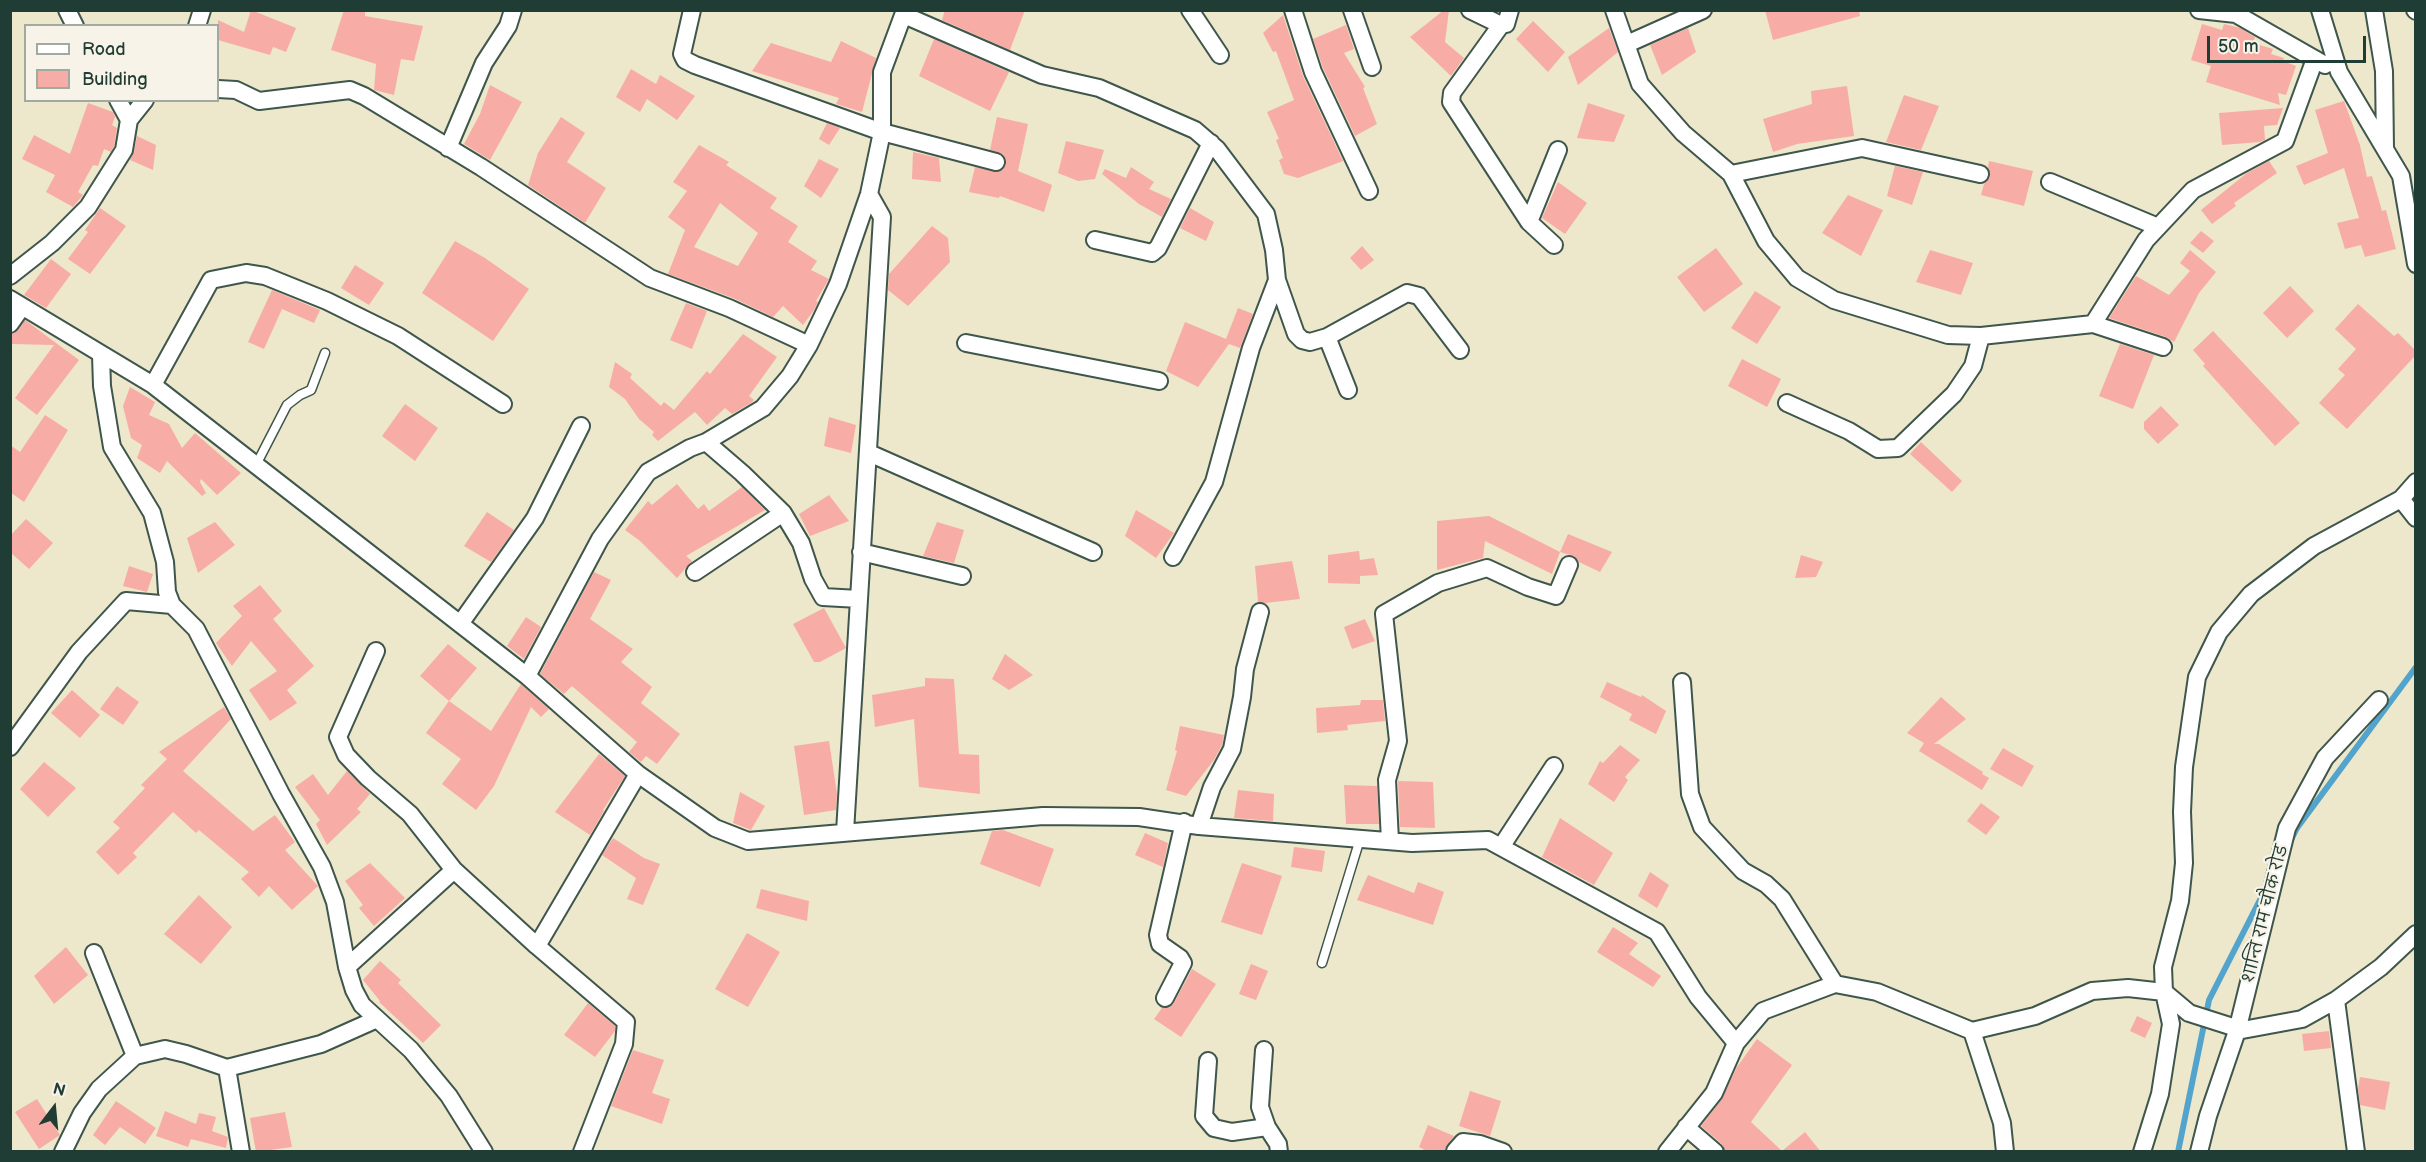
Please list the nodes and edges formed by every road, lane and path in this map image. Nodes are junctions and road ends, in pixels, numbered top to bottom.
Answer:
1 (67, 10) edge
2 (513, 10) edge
3 (692, 10) edge
4 (1190, 10) edge
5 (1293, 10) edge
6 (1352, 10) edge
7 (1470, 10) edge
8 (1510, 10) edge
9 (1614, 10) edge
10 (1703, 10) edge
11 (2199, 10) edge
12 (2320, 10) edge
13 (2374, 10) edge
14 (905, 13) edge
15 (74, 24) edge
16 (1501, 25) junction
17 (1627, 44) junction
18 (1221, 56) dead end
19 (2315, 59) junction
20 (1372, 67) dead end
21 (2339, 72) junction
22 (219, 89) edge
23 (119, 102) edge
24 (144, 102) edge
25 (129, 120) junction
26 (882, 132) junction
27 (1210, 143) junction
28 (448, 148) junction
29 (2385, 149) junction
30 (1558, 150) dead end
31 (996, 162) dead end
32 (1731, 174) junction
33 (1980, 174) dead end
34 (2050, 182) dead end
35 (1369, 191) dead end
36 (869, 194) junction
37 (1529, 222) junction
38 (2158, 227) junction
39 (1095, 240) dead end
40 (1554, 245) dead end
41 (2415, 264) edge
42 (10, 276) edge
43 (1277, 280) junction
44 (16, 303) edge
45 (10, 324) edge
46 (2093, 324) junction
47 (1981, 336) junction
48 (1327, 338) junction
49 (966, 343) dead end
50 (809, 345) junction
51 (2163, 347) dead end
52 (1460, 350) dead end
53 (325, 353) dead end
54 (101, 355) junction
55 (1159, 381) dead end
56 (153, 385) junction
57 (1347, 390) dead end
58 (1786, 403) dead end
59 (503, 404) dead end
60 (581, 426) dead end
61 (706, 442) junction
62 (869, 453) junction
63 (256, 465) junction
64 (2415, 482) edge
65 (2401, 499) junction
66 (783, 513) junction
67 (2415, 518) edge
68 (861, 552) junction
69 (1093, 552) dead end
70 (1173, 556) dead end
71 (1569, 565) dead end
72 (695, 572) dead end
73 (962, 576) dead end
74 (859, 599) junction
75 (172, 605) junction
76 (1260, 612) dead end
77 (460, 624) junction
78 (376, 651) dead end
79 (527, 676) junction
80 (1682, 682) dead end
81 (2379, 700) dead end
82 (10, 747) edge
83 (1554, 766) dead end
84 (638, 774) junction
85 (1192, 824) junction
86 (845, 832) junction
87 (1360, 839) junction
88 (1390, 841) junction
89 (1501, 847) junction
90 (454, 870) junction
91 (2415, 934) edge
92 (537, 946) junction
93 (93, 953) dead end
94 (1322, 963) dead end
95 (347, 967) junction
96 (1835, 984) junction
97 (2164, 992) junction
98 (1165, 998) dead end
99 (2336, 1000) junction
100 (377, 1019) junction
101 (2235, 1029) junction
102 (1972, 1031) junction
103 (1736, 1043) junction
104 (1264, 1050) dead end
105 (135, 1056) junction
106 (1208, 1061) dead end
107 (226, 1068) junction
108 (1267, 1127) junction
109 (1686, 1127) junction
110 (1455, 1151) edge
111 (63, 1152) edge
112 (241, 1152) edge
113 (484, 1152) edge
114 (582, 1152) edge
115 (1279, 1152) edge
116 (1503, 1152) edge
117 (1667, 1152) edge
118 (1715, 1152) edge
119 (2005, 1152) edge
120 (2142, 1152) edge
121 (2199, 1152) edge
122 (2356, 1152) edge

1 - 15 street
2 - 28 street
3 - 26 street
4 - 18 street
5 - 35 street
6 - 20 street
7 - 16 street
8 - 16 street
9 - 17 street
10 - 17 street
11 - 19 street
12 - 21 street
13 - 29 street
14 - 26 street
14 - 27 street
16 - 37 street
17 - 32 street
19 - 21 street
19 - 38 street
21 - 29 street
22 - 28 street
23 - 25 street
24 - 25 street
25 - 42 street
26 - 31 street
26 - 36 street
27 - 39 street
27 - 43 street
28 - 50 street
29 - 41 street
30 - 37 street
32 - 33 street
32 - 47 street
34 - 38 street
36 - 50 street
36 - 62 street
37 - 40 street
38 - 46 street
43 - 48 street
43 - 70 street
44 - 45 street
44 - 54 street
46 - 47 street
46 - 51 street
47 - 58 street
48 - 52 street
48 - 57 street
49 - 55 street
50 - 61 street
53 - 63 lane
54 - 56 street
54 - 75 street
56 - 59 street
56 - 63 street
60 - 77 street
61 - 66 street
61 - 79 street
62 - 68 street
62 - 69 street
63 - 77 street
64 - 65 street
65 - 67 street
65 - 97 street
66 - 72 street
66 - 74 street
68 - 73 street
68 - 74 street
71 - 88 street
74 - 86 street
75 - 82 street
75 - 95 street
76 - 85 street
77 - 79 street
78 - 90 street
79 - 84 street
80 - 96 street
81 - 101 street, शान्ति राम चौक रोड
83 - 89 street
84 - 86 street
84 - 92 street
85 - 86 street
85 - 87 street
85 - 98 street
87 - 88 street
87 - 94 lane
88 - 89 street
89 - 103 street
90 - 92 street
90 - 95 street
91 - 99 street
92 - 114 street
93 - 105 street
95 - 100 street
96 - 102 street
96 - 103 street
97 - 101 street
97 - 102 street
97 - 120 street
99 - 101 street
99 - 122 street
100 - 107 street
100 - 113 street
101 - 121 street, शान्ति राम चौक रोड
102 - 119 street
103 - 109 street
104 - 108 street
105 - 107 street
105 - 111 street
106 - 108 street
107 - 112 street
108 - 115 street
109 - 117 street
109 - 118 street
110 - 116 street

